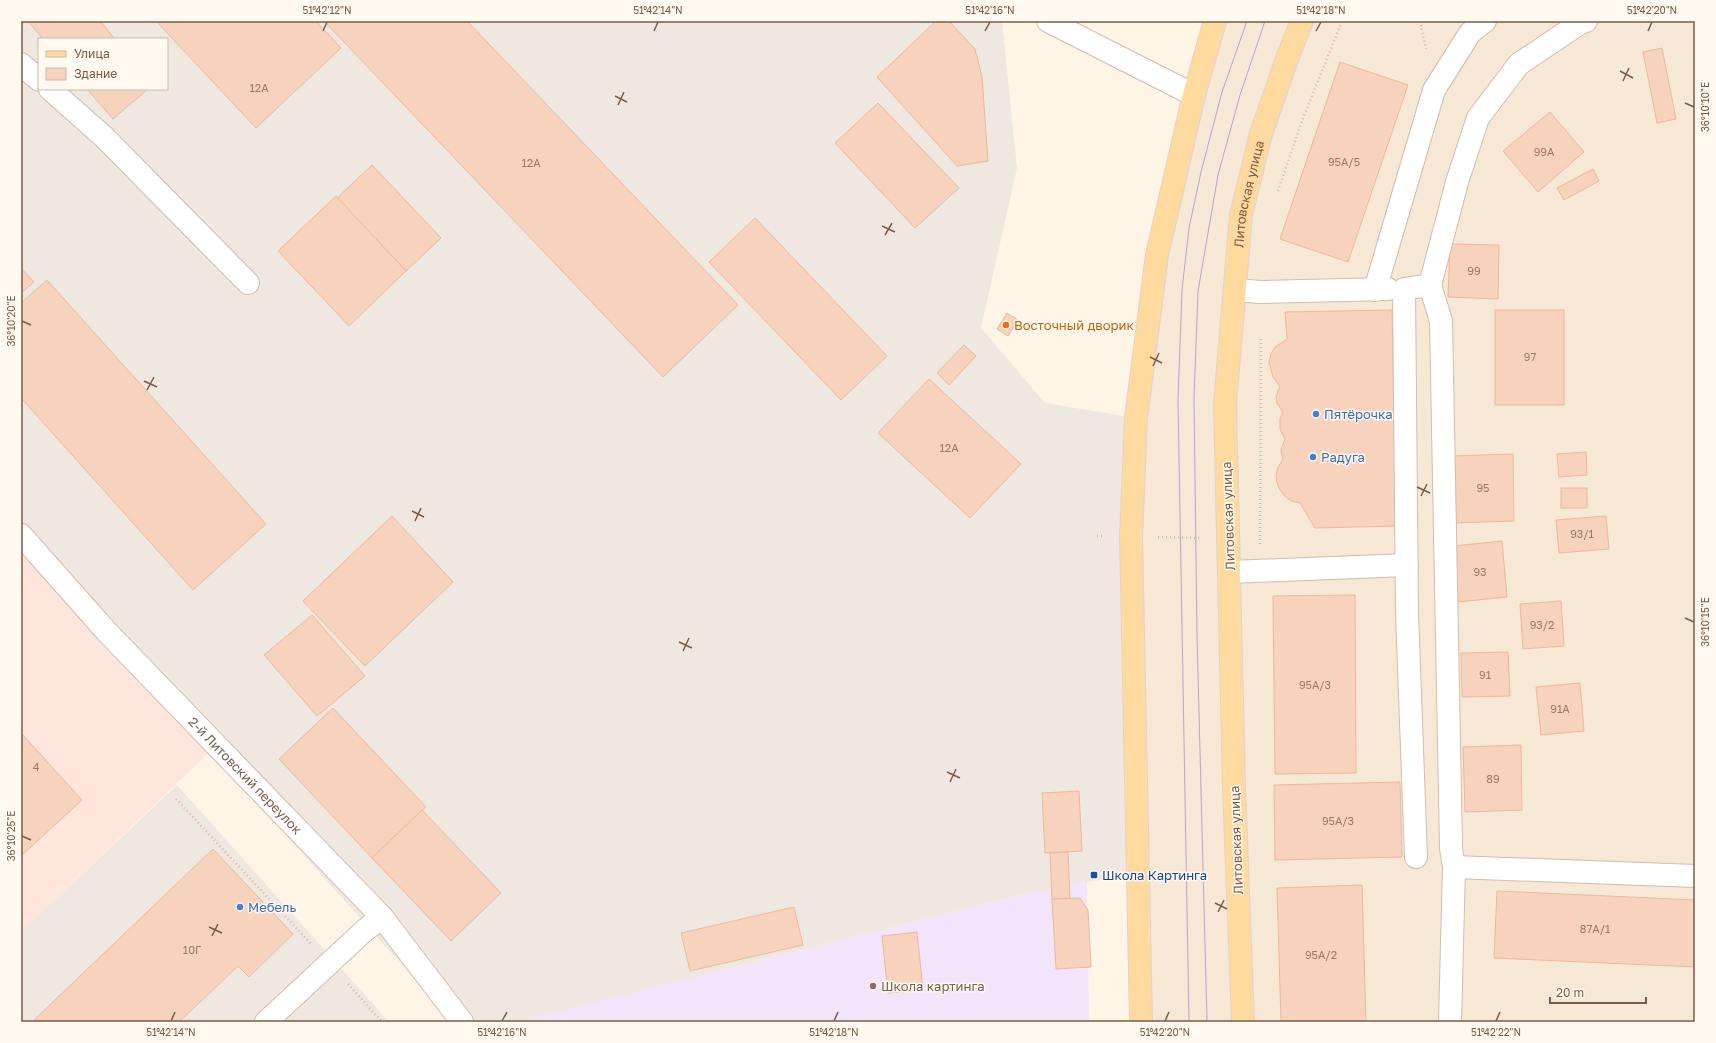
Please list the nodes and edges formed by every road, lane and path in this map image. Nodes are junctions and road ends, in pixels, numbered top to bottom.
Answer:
1 (1048, 21) edge
2 (1215, 21) edge
3 (1302, 21) edge
4 (1342, 21) edge
5 (1485, 21) edge
6 (1586, 21) edge
7 (21, 64) edge
8 (38, 79) edge
9 (51, 90) edge
10 (1194, 95) junction
11 (1277, 192) dead end
12 (248, 283) dead end
13 (1430, 285) junction
14 (1404, 289) junction
15 (1235, 290) junction
16 (1375, 290) junction
17 (1261, 292) junction
18 (21, 535) edge
19 (1097, 536) dead end
20 (1131, 537) junction
21 (1229, 538) junction
22 (1260, 538) junction
23 (1407, 565) junction
24 (1260, 571) junction
25 (1230, 572) junction
26 (176, 799) dead end
27 (1416, 856) dead end
28 (1454, 867) junction
29 (1695, 876) edge
30 (382, 917) junction
31 (329, 964) junction
32 (266, 1022) edge
33 (382, 1022) edge
34 (462, 1022) edge
35 (1141, 1022) edge
36 (1244, 1022) edge
37 (1450, 1022) edge

1 - 10 street
2 - 10 main road
3 - 15 main road, Литовская улица
4 - 11 path
5 - 16 street
6 - 13 street
7 - 8 street
9 - 12 street
10 - 20 main road
13 - 14 street
13 - 28 street
14 - 16 street
14 - 23 street
15 - 17 street
15 - 21 main road, Литовская улица
16 - 17 street
17 - 22 path
18 - 30 street, 2-й Литовский переулок
19 - 20 path
20 - 21 path
20 - 35 main road
21 - 22 path
21 - 25 main road, Литовская улица
22 - 24 path
23 - 24 street
23 - 27 street
24 - 25 street
25 - 36 main road, Литовская улица
26 - 31 path
28 - 29 street
28 - 37 street
30 - 31 street
30 - 34 street, 2-й Литовский переулок
31 - 32 street
31 - 33 path

